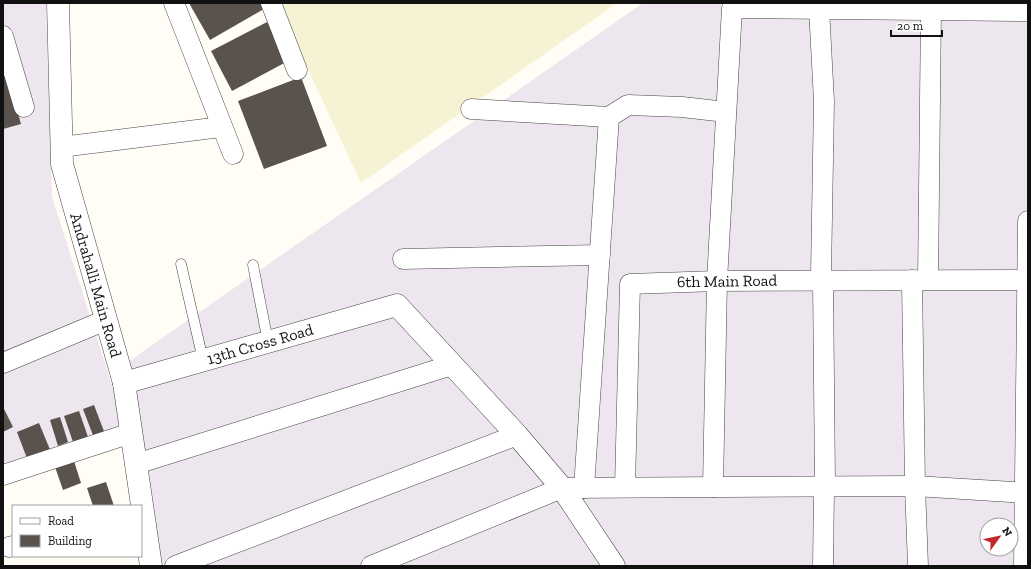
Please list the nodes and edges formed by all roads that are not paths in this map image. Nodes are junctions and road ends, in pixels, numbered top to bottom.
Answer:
1 (58, 3) edge
2 (174, 3) edge
3 (271, 3) edge
4 (819, 8) junction
5 (931, 10) junction
6 (1028, 11) edge
7 (3, 36) edge
8 (297, 70) dead end
9 (24, 107) dead end
10 (471, 109) dead end
11 (726, 112) junction
12 (609, 117) junction
13 (221, 127) junction
14 (61, 147) junction
15 (233, 154) dead end
16 (1028, 221) edge
17 (600, 255) junction
18 (403, 259) dead end
19 (181, 264) dead end
20 (253, 266) dead end
21 (823, 280) junction
22 (920, 280) junction
23 (1028, 280) edge
24 (717, 281) junction
25 (106, 320) junction
26 (268, 342) junction
27 (203, 360) junction
28 (3, 363) edge
29 (452, 364) junction
30 (124, 383) junction
31 (131, 433) junction
32 (517, 435) junction
33 (136, 464) junction
34 (3, 475) edge
35 (826, 486) junction
36 (915, 486) junction
37 (625, 487) junction
38 (713, 487) junction
39 (562, 488) junction
40 (584, 488) junction
41 (1026, 493) edge
42 (141, 505) edge
43 (142, 512) edge
44 (151, 566) edge
45 (175, 566) edge
46 (371, 566) edge
47 (614, 566) edge
48 (823, 566) edge
49 (918, 566) edge
50 (1024, 566) edge

1 - 14 street, Andrahalli Main Road
2 - 13 street
3 - 8 street
4 - 5 street
4 - 11 street
4 - 21 street
5 - 6 street
5 - 22 street
7 - 9 street
10 - 12 street
11 - 12 street
11 - 24 street
12 - 17 street
13 - 14 street
13 - 15 street
14 - 25 street, Andrahalli Main Road
16 - 23 street
17 - 18 street
17 - 40 street
19 - 27 lane
20 - 26 lane
21 - 22 street, 6th Main Road
21 - 24 street, 6th Main Road
21 - 35 street
22 - 23 street, 6th Main Road
22 - 36 street
23 - 41 street
24 - 37 street, 6th Main Road
24 - 38 street
25 - 28 street
25 - 30 street, Andrahalli Main Road
26 - 27 street, 13th Cross Road
26 - 29 street, 13th Cross Road
27 - 30 street, 13th Cross Road
29 - 32 street
29 - 33 street
30 - 31 street, Andrahalli Main Road
31 - 33 street, Andrahalli Main Road
31 - 34 street
32 - 39 street
32 - 45 street
33 - 42 street, Andrahalli Main Road
35 - 36 street
35 - 38 street
35 - 48 street
36 - 41 street
36 - 49 street
37 - 38 street
37 - 40 street
39 - 40 street
39 - 46 street
39 - 47 street
41 - 50 street
43 - 44 street, Andrahalli Main Road

